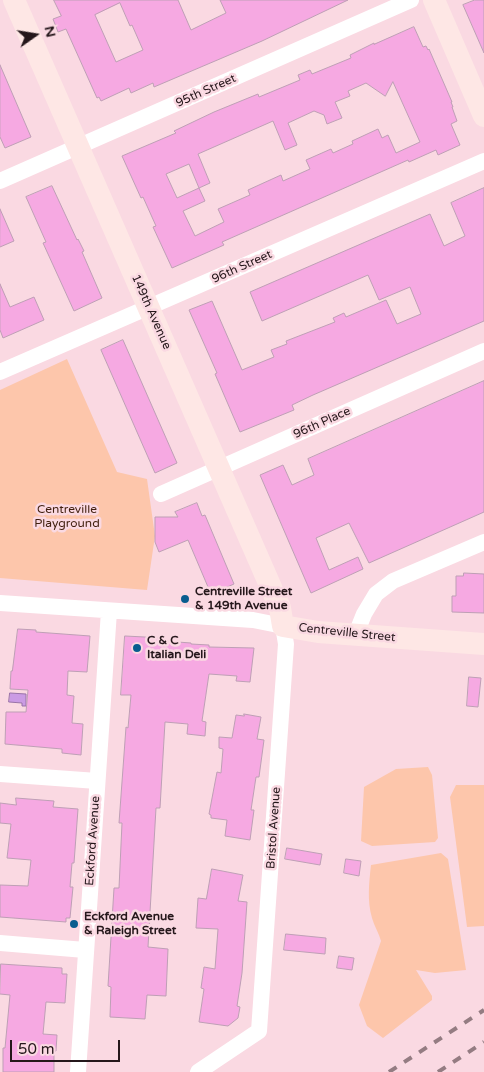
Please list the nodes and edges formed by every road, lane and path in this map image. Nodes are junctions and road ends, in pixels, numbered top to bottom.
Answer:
1 (14, 0) edge
2 (411, 0) edge
3 (434, 0) edge
4 (484, 116) edge
5 (78, 147) junction
6 (484, 161) edge
7 (0, 181) edge
8 (148, 307) junction
9 (484, 351) edge
10 (0, 372) edge
11 (219, 468) junction
12 (161, 494) dead end
13 (484, 542) edge
14 (0, 603) edge
15 (109, 611) junction
16 (283, 626) junction
17 (356, 634) junction
18 (484, 644) edge
19 (0, 774) edge
20 (97, 781) junction
21 (0, 943) edge
22 (85, 950) junction
23 (78, 1072) edge
24 (198, 1072) edge

1 - 5 street, 149th Avenue
2 - 5 street, 95th Street
3 - 4 street
5 - 7 street, 95th Street
5 - 8 street, 149th Avenue
6 - 8 street, 96th Street
8 - 10 street, 96th Street
8 - 11 street, 149th Avenue
9 - 11 street, 96th Place
11 - 12 street, 96th Place
11 - 16 street, 149th Avenue
13 - 17 street
14 - 15 street, Centreville Street
15 - 16 street, Centreville Street
15 - 20 street, Eckford Avenue
16 - 17 street, Centreville Street
16 - 24 street, Bristol Avenue
17 - 18 street, Centreville Street
19 - 20 street
20 - 22 street, Eckford Avenue
21 - 22 street
22 - 23 street, Eckford Avenue

